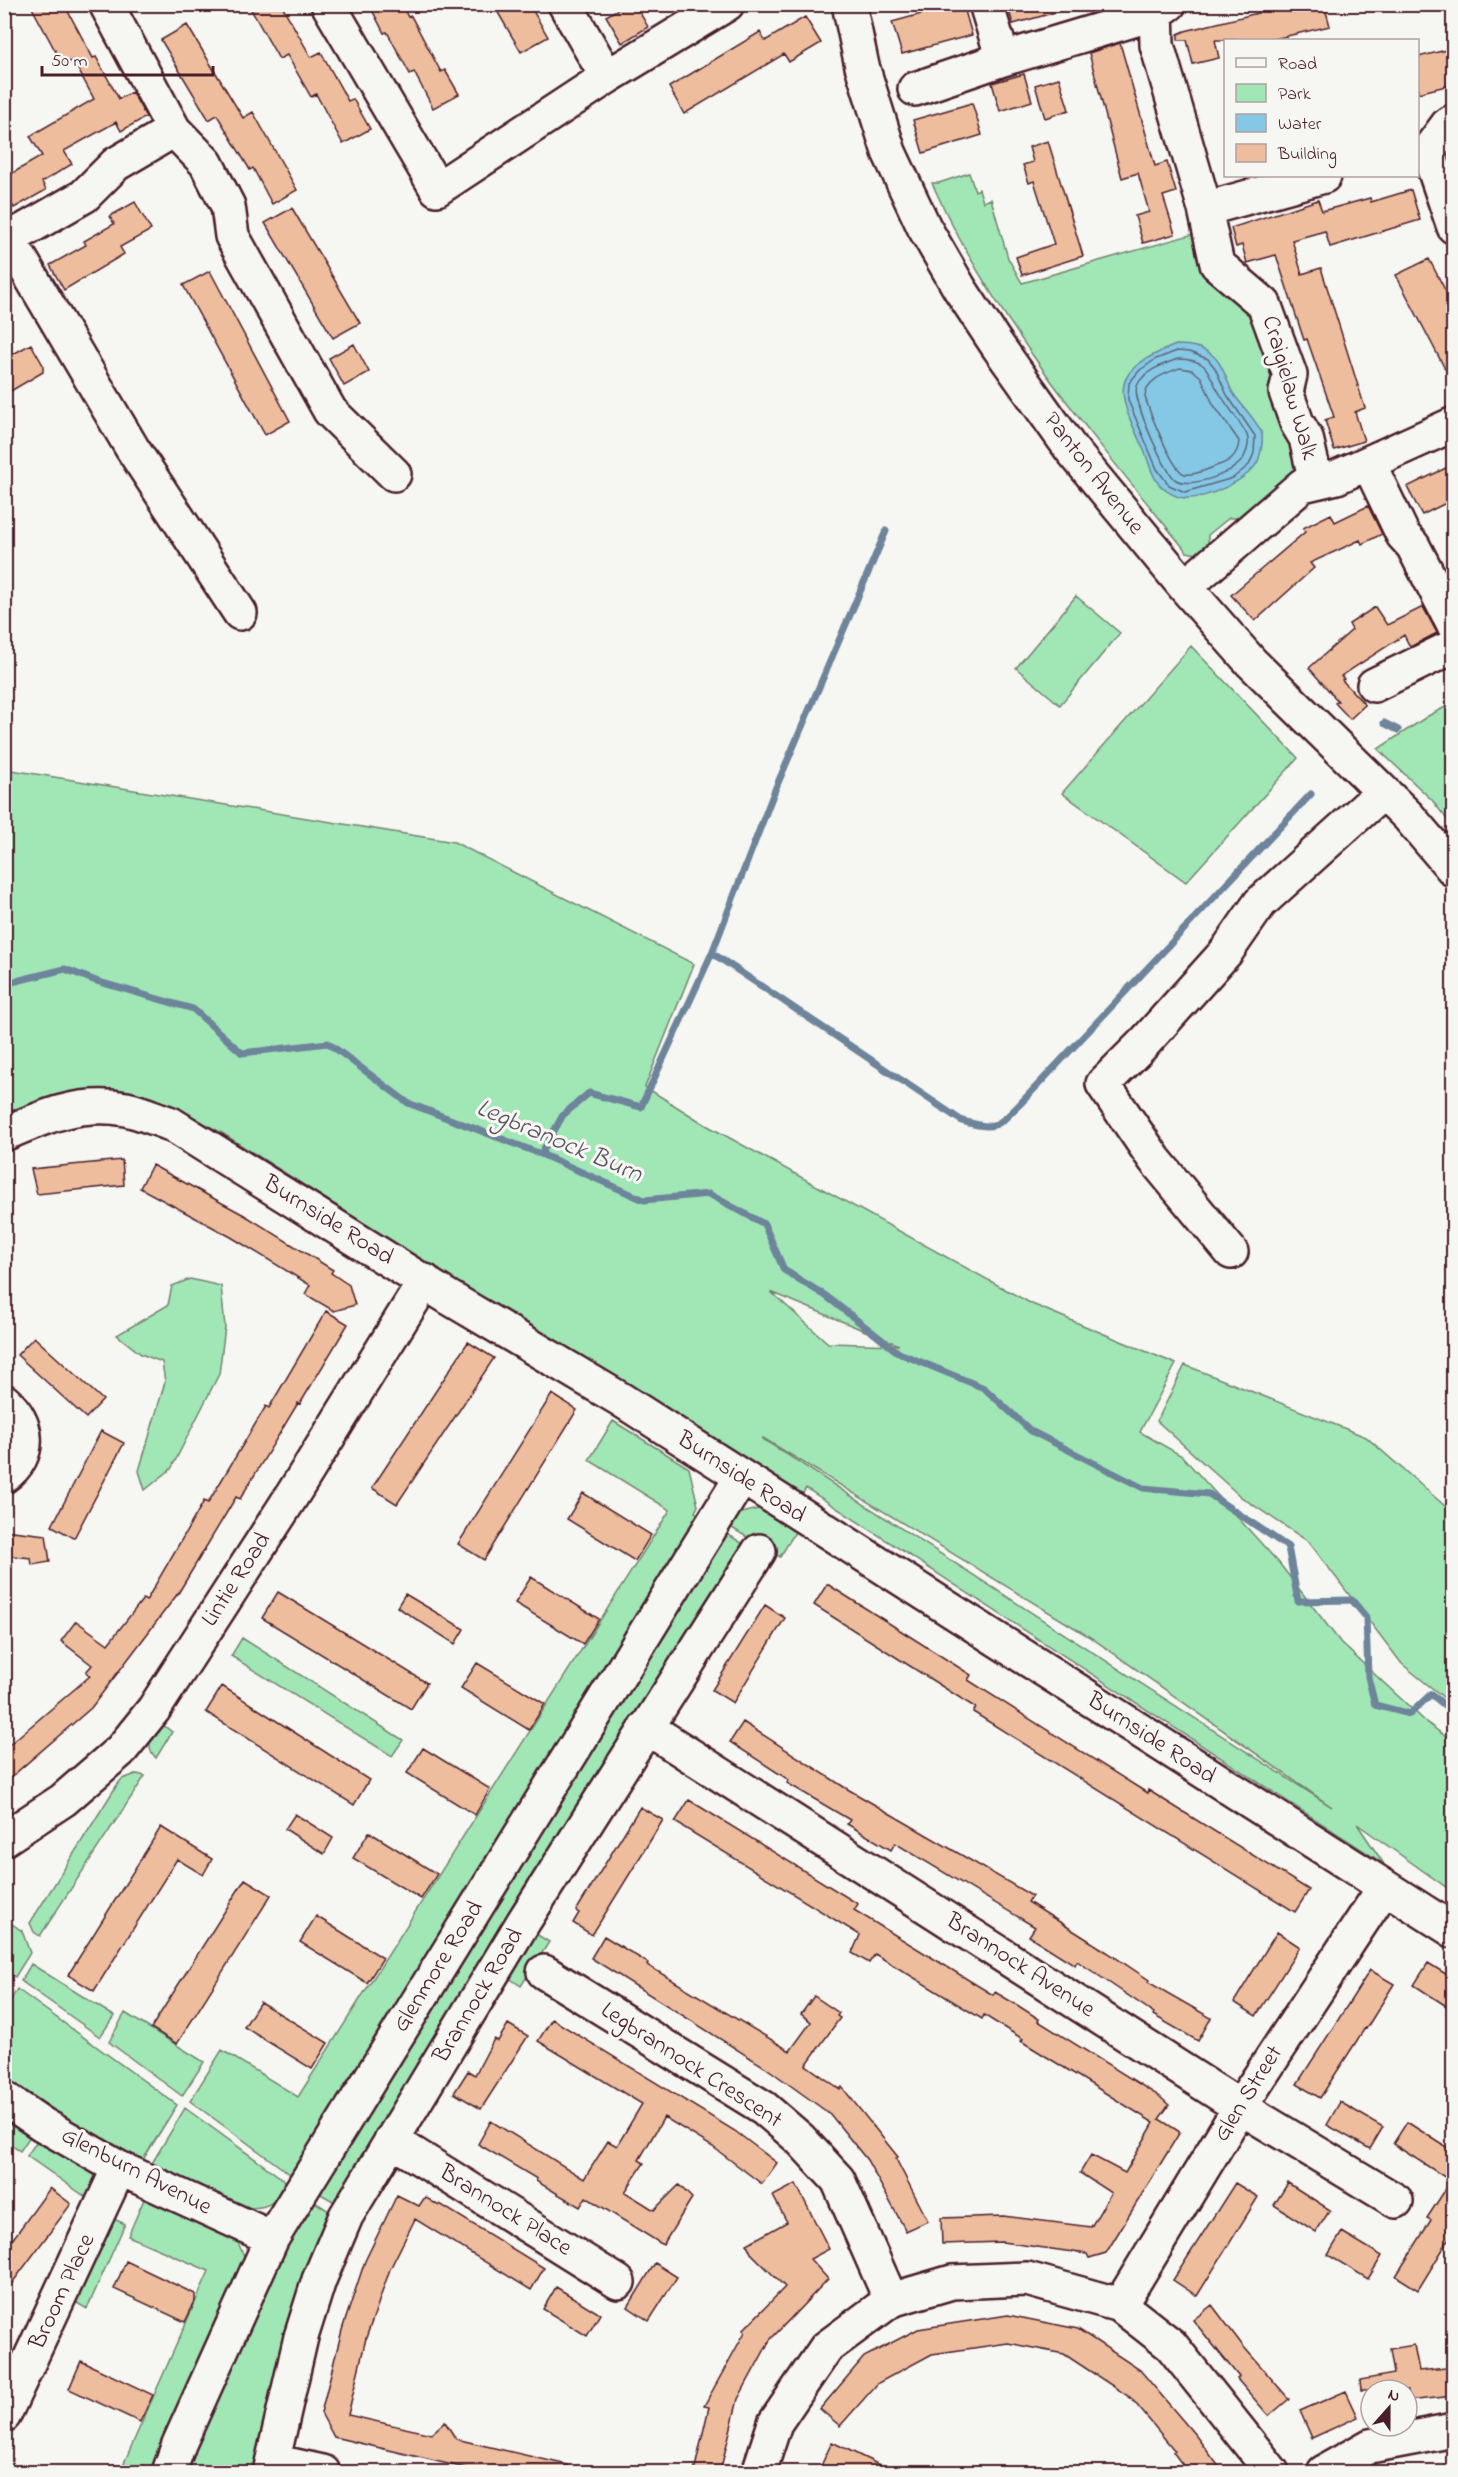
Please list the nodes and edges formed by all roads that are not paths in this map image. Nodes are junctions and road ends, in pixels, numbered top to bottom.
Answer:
1 (106, 4) edge
2 (328, 4) edge
3 (565, 4) edge
4 (727, 4) edge
5 (849, 4) edge
6 (986, 4) edge
7 (1161, 7) edge
8 (1003, 59) junction
9 (607, 77) junction
10 (915, 88) dead end
11 (1454, 121) edge
12 (174, 130) junction
13 (1423, 152) edge
14 (1320, 177) edge
15 (1204, 209) junction
16 (1454, 227) edge
17 (7, 235) edge
18 (1454, 424) edge
19 (1369, 464) junction
20 (394, 474) dead end
21 (1316, 482) junction
22 (1185, 587) junction
23 (240, 613) dead end
24 (1454, 625) edge
25 (1454, 645) edge
26 (1374, 685) dead end
27 (1383, 792) junction
28 (1454, 870) edge
29 (4, 1134) edge
30 (1231, 1252) dead end
31 (425, 1281) junction
32 (4, 1401) edge
33 (4, 1476) edge
34 (741, 1478) junction
35 (759, 1551) dead end
36 (646, 1727) junction
37 (4, 1839) edge
38 (1383, 1887) junction
39 (1454, 1931) edge
40 (544, 1972) dead end
41 (4, 2098) edge
42 (1240, 2107) junction
43 (391, 2140) junction
44 (119, 2168) junction
45 (1396, 2201) dead end
46 (272, 2238) junction
47 (618, 2282) dead end
48 (891, 2300) junction
49 (1120, 2305) junction
50 (4, 2415) edge
51 (1454, 2430) edge
52 (271, 2467) edge
53 (169, 2472) edge
54 (323, 2472) edge
55 (759, 2472) edge
56 (1272, 2472) edge
57 (1324, 2472) edge

1 - 12 street
2 - 9 street
3 - 9 street
4 - 9 street
5 - 22 street, Panton Avenue
6 - 8 street
7 - 8 street
7 - 15 street, Craigielaw Walk
8 - 10 street
11 - 13 street
12 - 17 street
12 - 20 street
13 - 16 street
14 - 15 street
15 - 21 street, Craigielaw Walk
17 - 23 street
18 - 19 street
19 - 21 street
19 - 24 street
21 - 22 street
22 - 27 street, Panton Avenue
25 - 26 street
27 - 28 street, Panton Avenue
27 - 30 street
29 - 31 street, Burnside Road
31 - 34 street, Burnside Road
31 - 37 street, Lintie Road
32 - 33 street
34 - 38 street, Burnside Road
34 - 46 street, Glenmore Road
35 - 36 street, Brannock Road
36 - 42 street, Brannock Avenue
36 - 43 street, Brannock Road
38 - 39 street, Burnside Road
38 - 42 street, Glen Street
40 - 48 street, Legbrannock Crescent
41 - 44 street, Glenburn Avenue
42 - 45 street, Brannock Avenue
42 - 49 street, Glen Street
43 - 47 street, Brannock Place
43 - 52 street, Brannock Road
44 - 46 street, Glenburn Avenue
44 - 50 street, Broom Place
46 - 53 street, Glenmore Road
48 - 49 street
48 - 55 street
49 - 56 street
51 - 57 street
52 - 54 street

